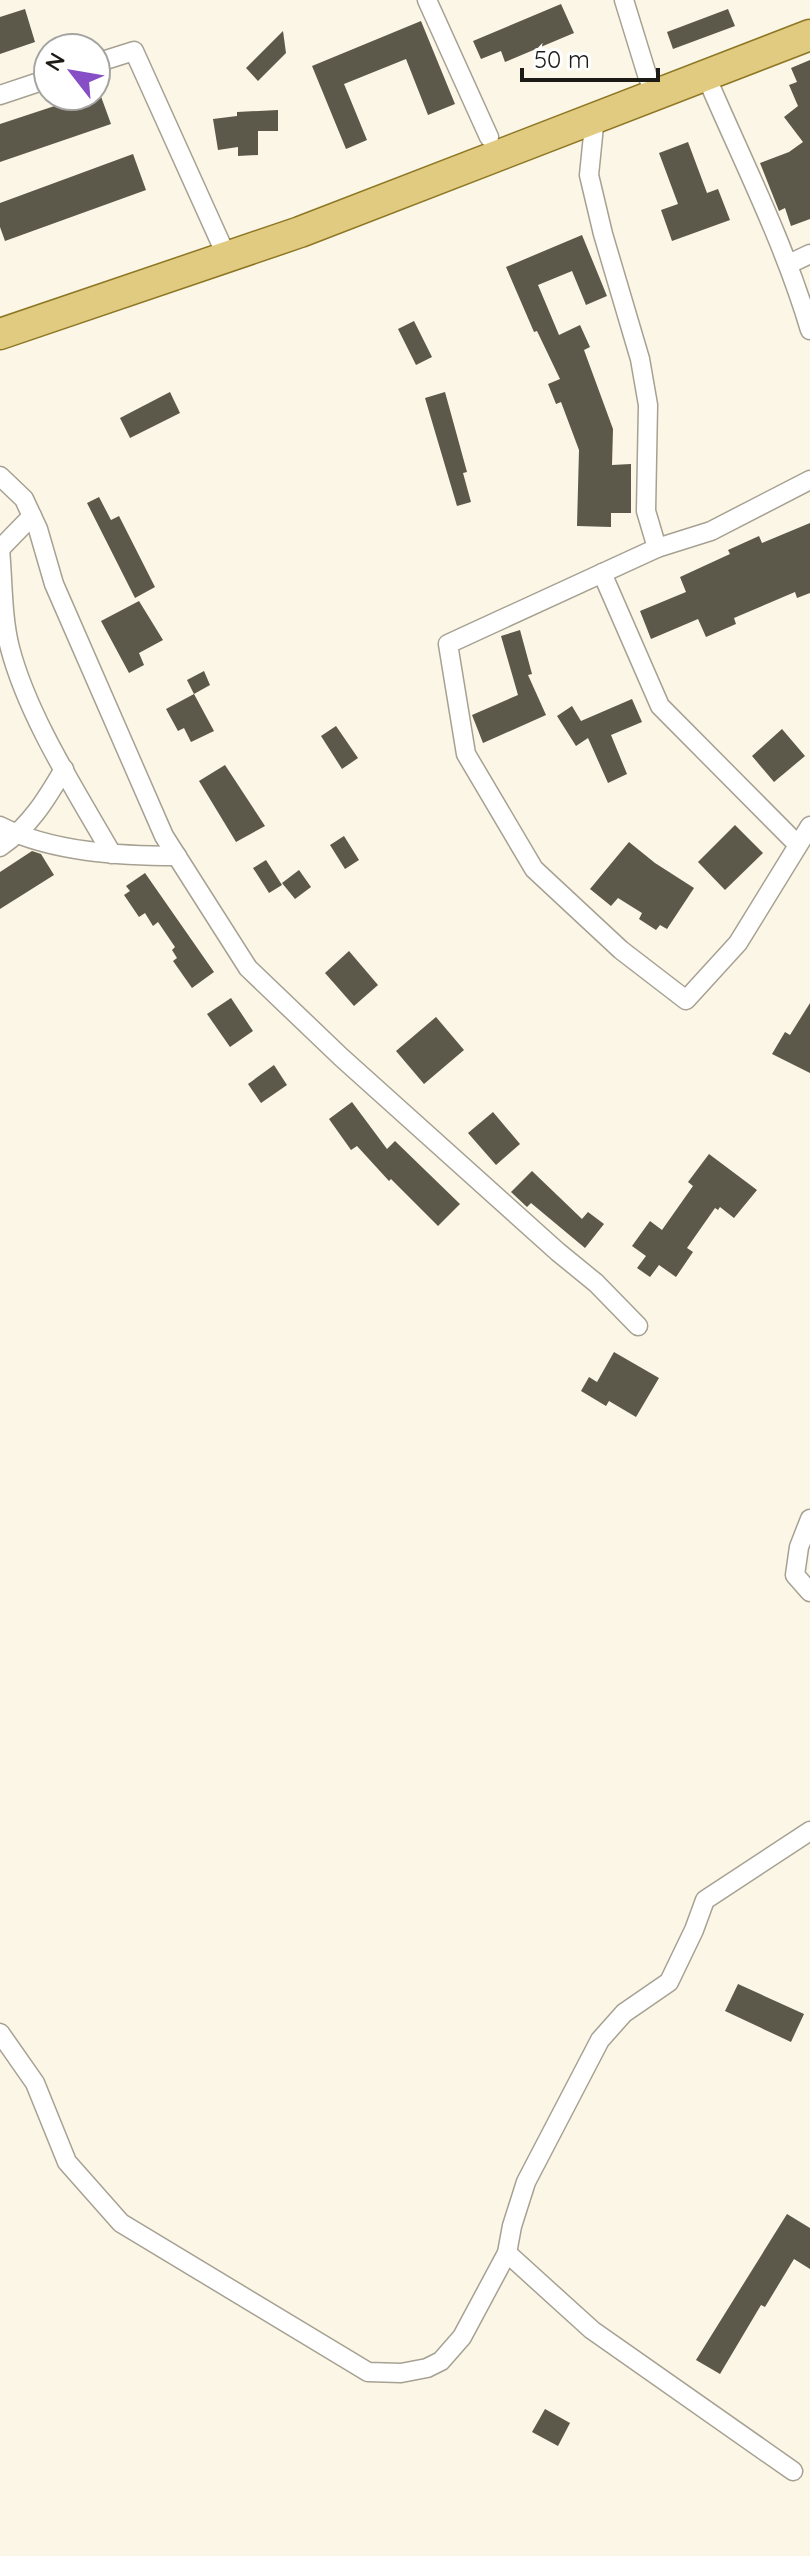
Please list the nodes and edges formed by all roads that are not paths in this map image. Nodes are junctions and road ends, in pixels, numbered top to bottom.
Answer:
1 (427, 0) edge
2 (624, 0) edge
3 (810, 16) edge
4 (810, 35) edge
5 (112, 58) edge
6 (706, 76) junction
7 (648, 78) junction
8 (32, 84) edge
9 (0, 95) edge
10 (595, 116) junction
11 (489, 137) junction
12 (223, 248) junction
13 (810, 254) edge
14 (789, 264) junction
15 (0, 313) edge
16 (810, 330) edge
17 (0, 334) edge
18 (0, 476) edge
19 (810, 480) edge
20 (32, 516) junction
21 (657, 548) junction
22 (0, 549) edge
23 (602, 573) junction
24 (4, 635) edge
25 (64, 769) junction
26 (0, 826) edge
27 (810, 826) edge
28 (19, 833) junction
29 (798, 845) junction
30 (0, 847) edge
31 (112, 854) junction
32 (177, 856) junction
33 (638, 1326) dead end
34 (810, 1519) edge
35 (810, 1592) edge
36 (810, 1831) edge
37 (0, 2033) edge
38 (507, 2253) junction
39 (793, 2471) dead end

1 - 11 street
2 - 7 street
3 - 7 main road
4 - 6 main road
5 - 12 street
6 - 10 main road
6 - 14 street
7 - 11 main road
8 - 9 street
10 - 12 main road
10 - 21 street
11 - 12 main road
12 - 15 main road
12 - 17 main road
13 - 14 street
14 - 16 street
18 - 20 street
19 - 21 street
20 - 22 street
20 - 32 street
21 - 23 street
22 - 24 street
23 - 29 street
23 - 29 street
24 - 25 street
25 - 28 street
25 - 31 street
26 - 28 street
27 - 29 street
28 - 30 street
28 - 31 street
31 - 32 street
32 - 33 street
34 - 35 street
36 - 38 street
37 - 38 street
38 - 39 street

